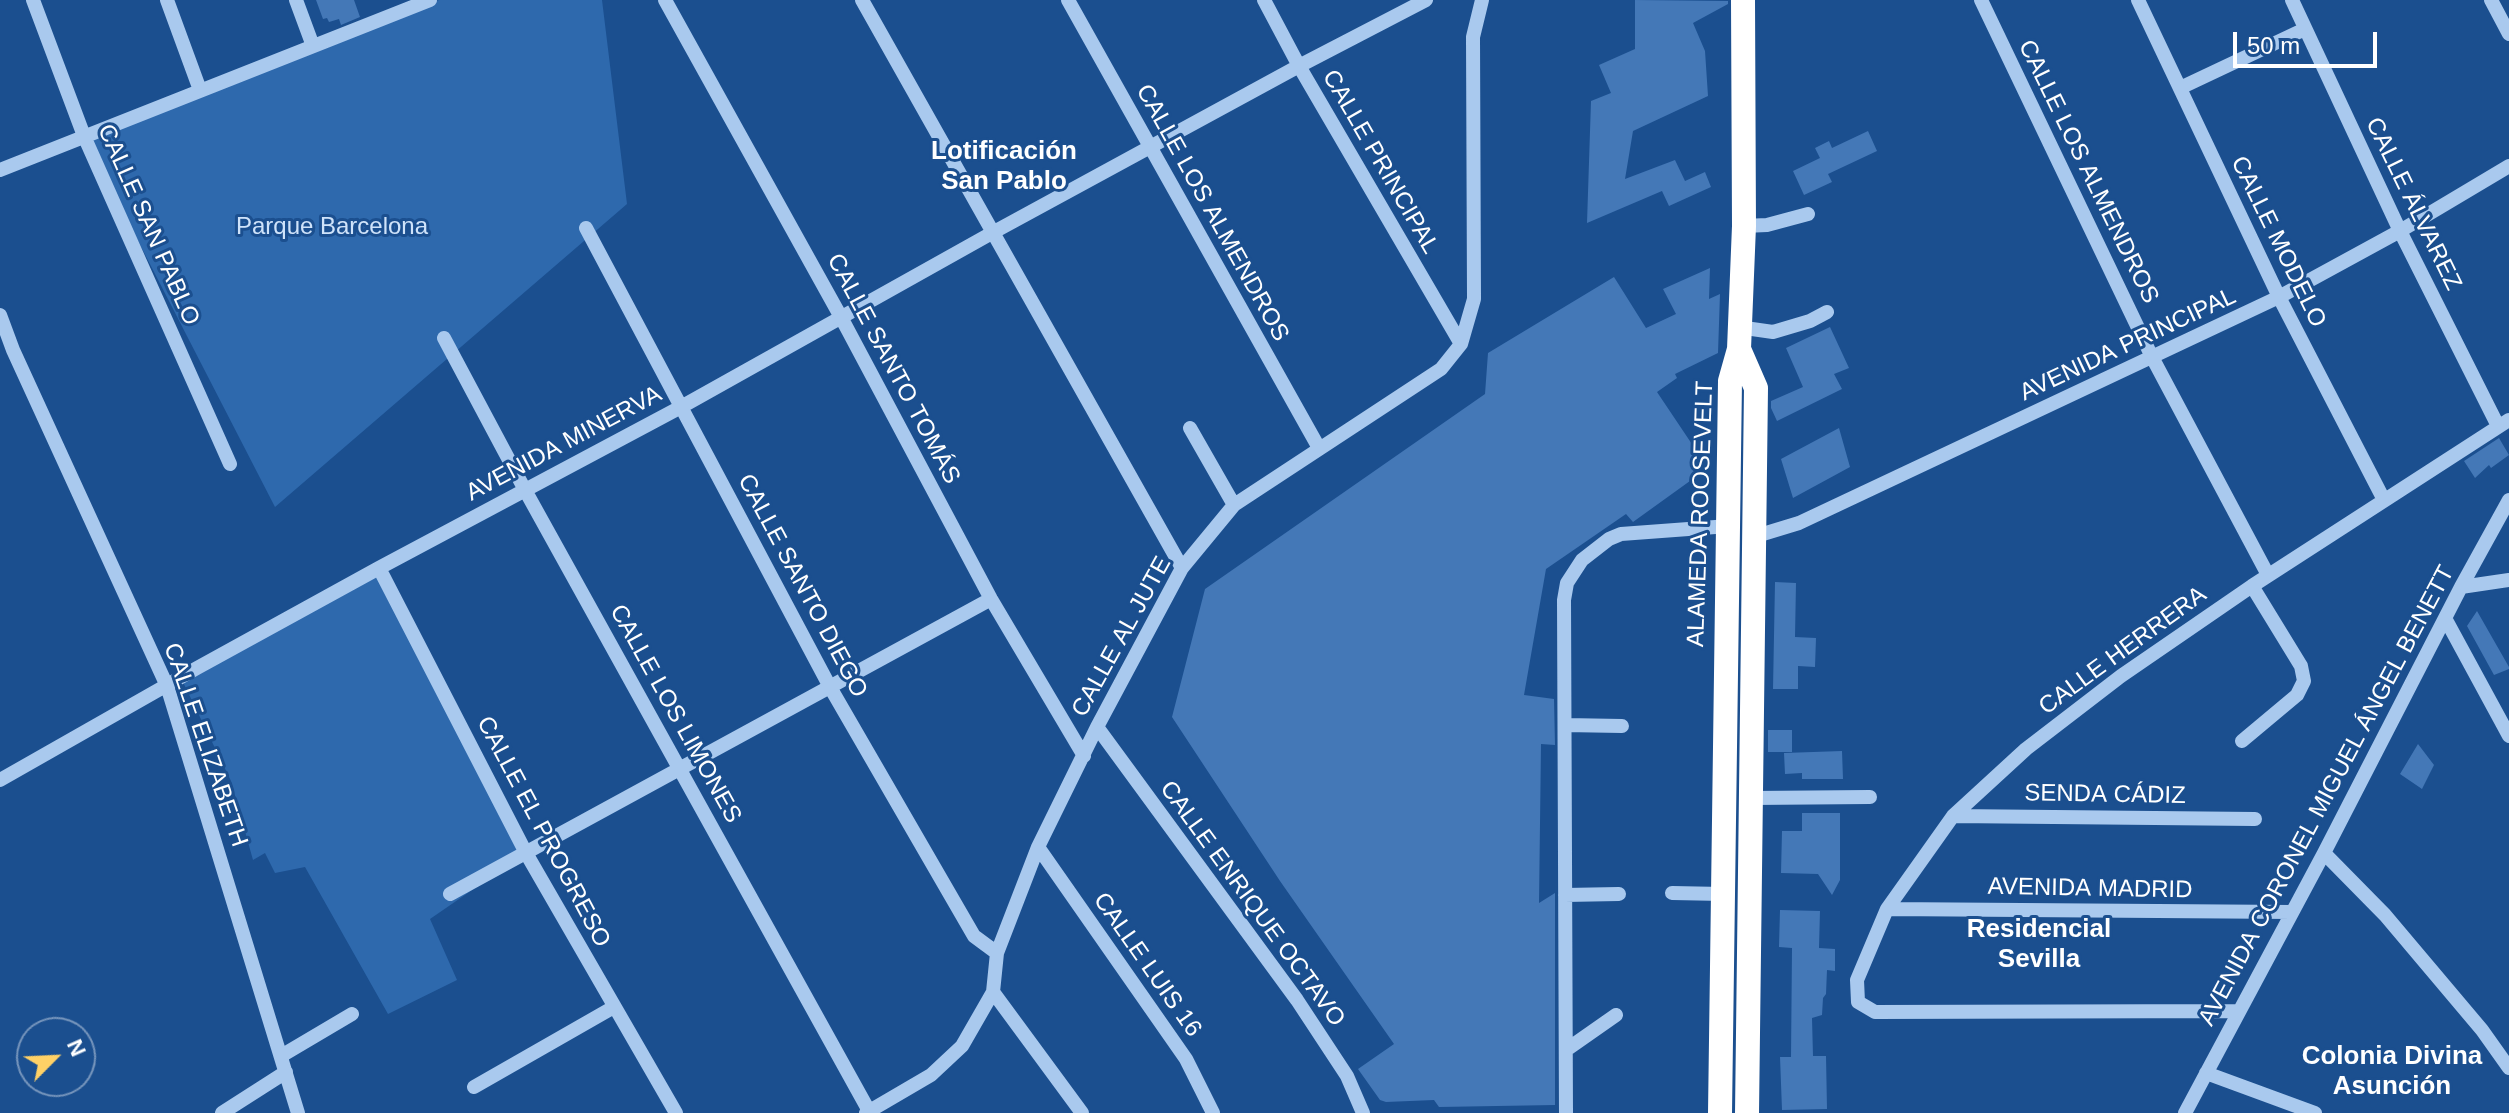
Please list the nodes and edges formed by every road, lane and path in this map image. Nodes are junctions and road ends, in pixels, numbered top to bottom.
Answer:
1 (33, 0) edge
2 (167, 0) edge
3 (296, 0) edge
4 (430, 0) edge
5 (665, 0) edge
6 (862, 0) edge
7 (1068, 0) edge
8 (1264, 0) edge
9 (1426, 0) edge
10 (1482, 0) edge
11 (1743, 0) edge
12 (1981, 0) edge
13 (2138, 0) edge
14 (2292, 0) edge
15 (2499, 7) edge
16 (2305, 29) junction
17 (2509, 34) edge
18 (313, 46) junction
19 (1299, 66) junction
20 (2180, 88) junction
21 (200, 90) junction
22 (84, 136) junction
23 (1150, 148) junction
24 (2509, 166) edge
25 (0, 170) edge
26 (1808, 214) dead end
27 (1744, 226) junction
28 (586, 228) dead end
29 (2400, 231) junction
30 (992, 233) junction
31 (2279, 297) junction
32 (1827, 312) dead end
33 (0, 315) edge
34 (842, 319) junction
35 (444, 338) dead end
36 (1739, 338) junction
37 (1461, 344) junction
38 (2152, 357) junction
39 (681, 407) junction
40 (2504, 423) edge
41 (1190, 428) dead end
42 (1319, 448) junction
43 (230, 464) dead end
44 (525, 490) junction
45 (2384, 500) junction
46 (2509, 500) edge
47 (1234, 505) junction
48 (1729, 526) junction
49 (1753, 537) junction
50 (379, 568) junction
51 (1182, 568) junction
52 (2268, 575) junction
53 (2509, 580) edge
54 (2252, 586) junction
55 (2461, 587) junction
56 (991, 599) junction
57 (2445, 618) junction
58 (167, 686) junction
59 (830, 687) junction
60 (1565, 725) junction
61 (1622, 726) dead end
62 (1097, 727) junction
63 (2509, 736) edge
64 (2242, 741) dead end
65 (1084, 756) junction
66 (680, 769) junction
67 (0, 780) edge
68 (1870, 797) dead end
69 (1752, 798) junction
70 (1953, 816) junction
71 (2255, 819) dead end
72 (1038, 847) junction
73 (526, 853) junction
74 (2324, 853) junction
75 (1672, 893) dead end
76 (450, 894) dead end
77 (1619, 894) dead end
78 (1723, 894) junction
79 (1565, 895) junction
80 (1887, 909) junction
81 (2292, 912) junction
82 (997, 953) junction
83 (993, 992) junction
84 (614, 1007) junction
85 (2239, 1011) junction
86 (352, 1014) dead end
87 (1616, 1015) dead end
88 (1566, 1050) junction
89 (281, 1056) junction
90 (2509, 1068) edge
91 (286, 1072) junction
92 (2206, 1073) junction
93 (474, 1087) dead end
94 (868, 1112) edge
95 (222, 1113) edge
96 (298, 1113) edge
97 (676, 1113) edge
98 (1082, 1113) edge
99 (1213, 1113) edge
100 (1363, 1113) edge
101 (1566, 1113) edge
102 (1720, 1113) edge
103 (1747, 1113) edge
104 (2185, 1113) edge
105 (2315, 1113) edge

1 - 22 street, CALLE SAN PABLO
2 - 21 street
3 - 18 street
4 - 18 street
5 - 34 street, CALLE SANTO TOMÁS
6 - 30 street
7 - 23 street, CALLE LOS ALMENDROS
8 - 19 street, CALLE PRINCIPAL
9 - 19 street, AVENIDA MINERVA
10 - 37 street, CALLE AL JUTE
11 - 27 highway
12 - 38 street, CALLE LOS ALMENDROS
13 - 20 street, CALLE MODELO
14 - 16 street, CALLE ÁLVAREZ
15 - 17 street
16 - 20 street
16 - 29 street, CALLE ÁLVAREZ
18 - 21 street
19 - 23 street, AVENIDA MINERVA
19 - 37 street, CALLE PRINCIPAL
20 - 31 street, CALLE MODELO
21 - 22 street
22 - 25 street
22 - 43 street, CALLE SAN PABLO
23 - 30 street, AVENIDA MINERVA
23 - 42 street, CALLE LOS ALMENDROS
24 - 29 street, AVENIDA PRINCIPAL
26 - 27 street
27 - 36 highway
28 - 39 street, CALLE SANTO DIEGO
29 - 31 street, AVENIDA PRINCIPAL
29 - 40 street, CALLE ÁLVAREZ
30 - 34 street, AVENIDA MINERVA
30 - 51 street
31 - 38 street, AVENIDA PRINCIPAL
31 - 45 street, CALLE MODELO
32 - 36 street
33 - 58 street, CALLE ELIZABETH
34 - 39 street, AVENIDA MINERVA
34 - 56 street, CALLE SANTO TOMÁS
35 - 44 street, CALLE LOS LIMONES
36 - 48 highway, ALAMEDA ROOSEVELT
36 - 49 highway, ALAMEDA ROOSEVELT
37 - 42 street, CALLE AL JUTE
38 - 49 street, AVENIDA PRINCIPAL
38 - 52 street, CALLE LOS ALMENDROS
39 - 44 street, AVENIDA MINERVA
39 - 59 street, CALLE SANTO DIEGO
40 - 45 street, CALLE HERRERA
41 - 47 street
42 - 47 street, CALLE AL JUTE
44 - 50 street, AVENIDA MINERVA
44 - 66 street, CALLE LOS LIMONES
45 - 52 street, CALLE HERRERA
46 - 55 street, AVENIDA CORONEL MIGUEL ÁNGEL BENETT
47 - 51 street, CALLE AL JUTE
48 - 60 street
48 - 78 highway, ALAMEDA ROOSEVELT
49 - 69 highway, ALAMEDA ROOSEVELT
50 - 58 street, AVENIDA MINERVA
50 - 73 street, CALLE EL PROGRESO
51 - 62 street, CALLE AL JUTE
52 - 54 street, CALLE HERRERA
53 - 55 street
54 - 64 street
54 - 70 street, CALLE HERRERA
55 - 57 street, AVENIDA CORONEL MIGUEL ÁNGEL BENETT
56 - 59 street
56 - 65 street, CALLE SANTO TOMÁS
57 - 63 street
57 - 74 street, AVENIDA CORONEL MIGUEL ÁNGEL BENETT
58 - 67 street, AVENIDA MINERVA
58 - 89 street, CALLE ELIZABETH
59 - 66 street
59 - 82 street, CALLE SANTO DIEGO
60 - 61 street
60 - 79 street
62 - 65 street, CALLE AL JUTE
62 - 100 street, CALLE ENRIQUE OCTAVO
65 - 72 street, CALLE AL JUTE
66 - 73 street
66 - 94 street, CALLE LOS LIMONES
68 - 69 street
69 - 103 highway, ALAMEDA ROOSEVELT
70 - 71 street, SENDA CÁDIZ
70 - 80 street, CALLE HERRERA
72 - 82 street, CALLE AL JUTE
72 - 99 street, CALLE LUIS 16
73 - 76 street
73 - 84 street, CALLE EL PROGRESO
74 - 81 street, AVENIDA CORONEL MIGUEL ÁNGEL BENETT
74 - 90 street
75 - 78 street
77 - 79 street
78 - 102 highway, ALAMEDA ROOSEVELT
79 - 88 street
80 - 81 street, AVENIDA MADRID
80 - 85 street, CALLE HERRERA
81 - 85 street, AVENIDA CORONEL MIGUEL ÁNGEL BENETT
82 - 83 street, CALLE AL JUTE
83 - 94 street, CALLE AL JUTE
83 - 98 street
84 - 93 street
84 - 97 street, CALLE EL PROGRESO
85 - 92 street, AVENIDA CORONEL MIGUEL ÁNGEL BENETT
86 - 89 street
87 - 88 street
88 - 101 street
89 - 91 street, CALLE ELIZABETH
91 - 95 street
91 - 96 street, CALLE ELIZABETH
92 - 104 street, AVENIDA CORONEL MIGUEL ÁNGEL BENETT
92 - 105 street

